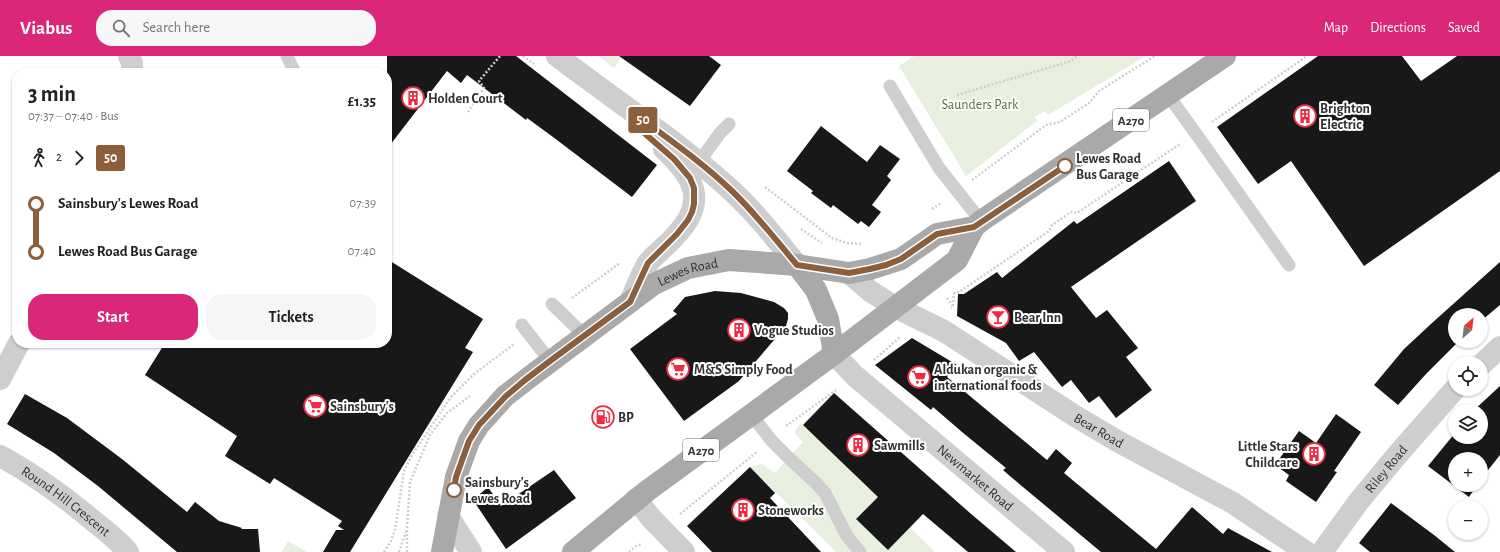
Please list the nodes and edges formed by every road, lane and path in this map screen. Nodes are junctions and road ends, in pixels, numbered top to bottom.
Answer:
1 (129, 56) edge
2 (287, 56) edge
3 (500, 56) edge
4 (557, 56) edge
5 (1077, 56) edge
6 (1155, 56) edge
7 (1225, 56) edge
8 (1307, 56) edge
9 (132, 68) edge
10 (293, 68) edge
11 (890, 86) dead end
12 (957, 95) dead end
13 (1168, 96) junction
14 (468, 112) dead end
15 (634, 113) junction
16 (729, 124) dead end
17 (1196, 133) junction
18 (699, 162) junction
19 (764, 186) dead end
20 (957, 191) junction
21 (931, 209) dead end
22 (977, 224) junction
23 (800, 228) dead end
24 (865, 244) dead end
25 (826, 245) dead end
26 (797, 265) junction
27 (1289, 265) dead end
28 (849, 273) junction
29 (931, 279) junction
30 (630, 302) junction
31 (552, 304) dead end
32 (895, 306) junction
33 (953, 306) junction
34 (932, 324) junction
35 (522, 325) dead end
36 (585, 336) junction
37 (901, 337) dead end
38 (1500, 347) edge
39 (16, 348) edge
40 (834, 354) junction
41 (1488, 358) edge
42 (550, 361) junction
43 (855, 376) junction
44 (0, 378) edge
45 (1449, 396) edge
46 (751, 414) junction
47 (771, 440) junction
48 (0, 456) edge
49 (636, 499) junction
50 (448, 516) junction
51 (407, 528) dead end
52 (663, 530) junction
53 (128, 552) edge
54 (399, 552) edge
55 (442, 552) edge
56 (471, 552) edge
57 (572, 552) edge
58 (629, 552) edge
59 (684, 552) edge
60 (860, 552) edge
61 (1064, 552) edge
62 (1306, 552) edge
63 (1322, 552) edge

1 - 9 street
2 - 10 lane
3 - 14 path
4 - 15 street
5 - 12 path
6 - 20 path
7 - 13 main road, Lewes Road / A270
8 - 17 path
11 - 20 lane
13 - 17 lane
13 - 22 main road, Lewes Road / A270
15 - 18 street
15 - 30 street
16 - 18 lane
17 - 27 lane
17 - 33 path
18 - 26 street
19 - 24 path
20 - 21 path
20 - 22 lane
22 - 28 main road, Lewes Road / A270
22 - 29 main road, Lewes Road / A270
23 - 25 path
26 - 28 main road, Lewes Road / A270
26 - 30 main road, Lewes Road / A270
26 - 40 main road
28 - 32 street, Bear Road
29 - 32 main road, Lewes Road / A270
29 - 33 path
30 - 36 main road, Lewes Road / A270
31 - 36 lane
32 - 34 street, Bear Road
32 - 40 main road, Lewes Road / A270
33 - 34 path
34 - 62 street, Bear Road
35 - 42 lane
36 - 42 main road, Lewes Road / A270
37 - 43 path
38 - 41 street
39 - 44 street
40 - 43 street, Newmarket Road
40 - 46 main road, Lewes Road / A270
42 - 50 main road, Lewes Road / A270
43 - 47 path
43 - 61 street, Newmarket Road
45 - 63 street, Riley Road
46 - 47 lane
46 - 49 main road, Lewes Road / A270
47 - 52 path
47 - 60 lane
48 - 53 street, Round Hill Crescent
49 - 52 street
49 - 57 main road, Lewes Road / A270
50 - 55 main road, Lewes Road / A270
50 - 56 street
51 - 54 path
52 - 58 path
52 - 59 street

